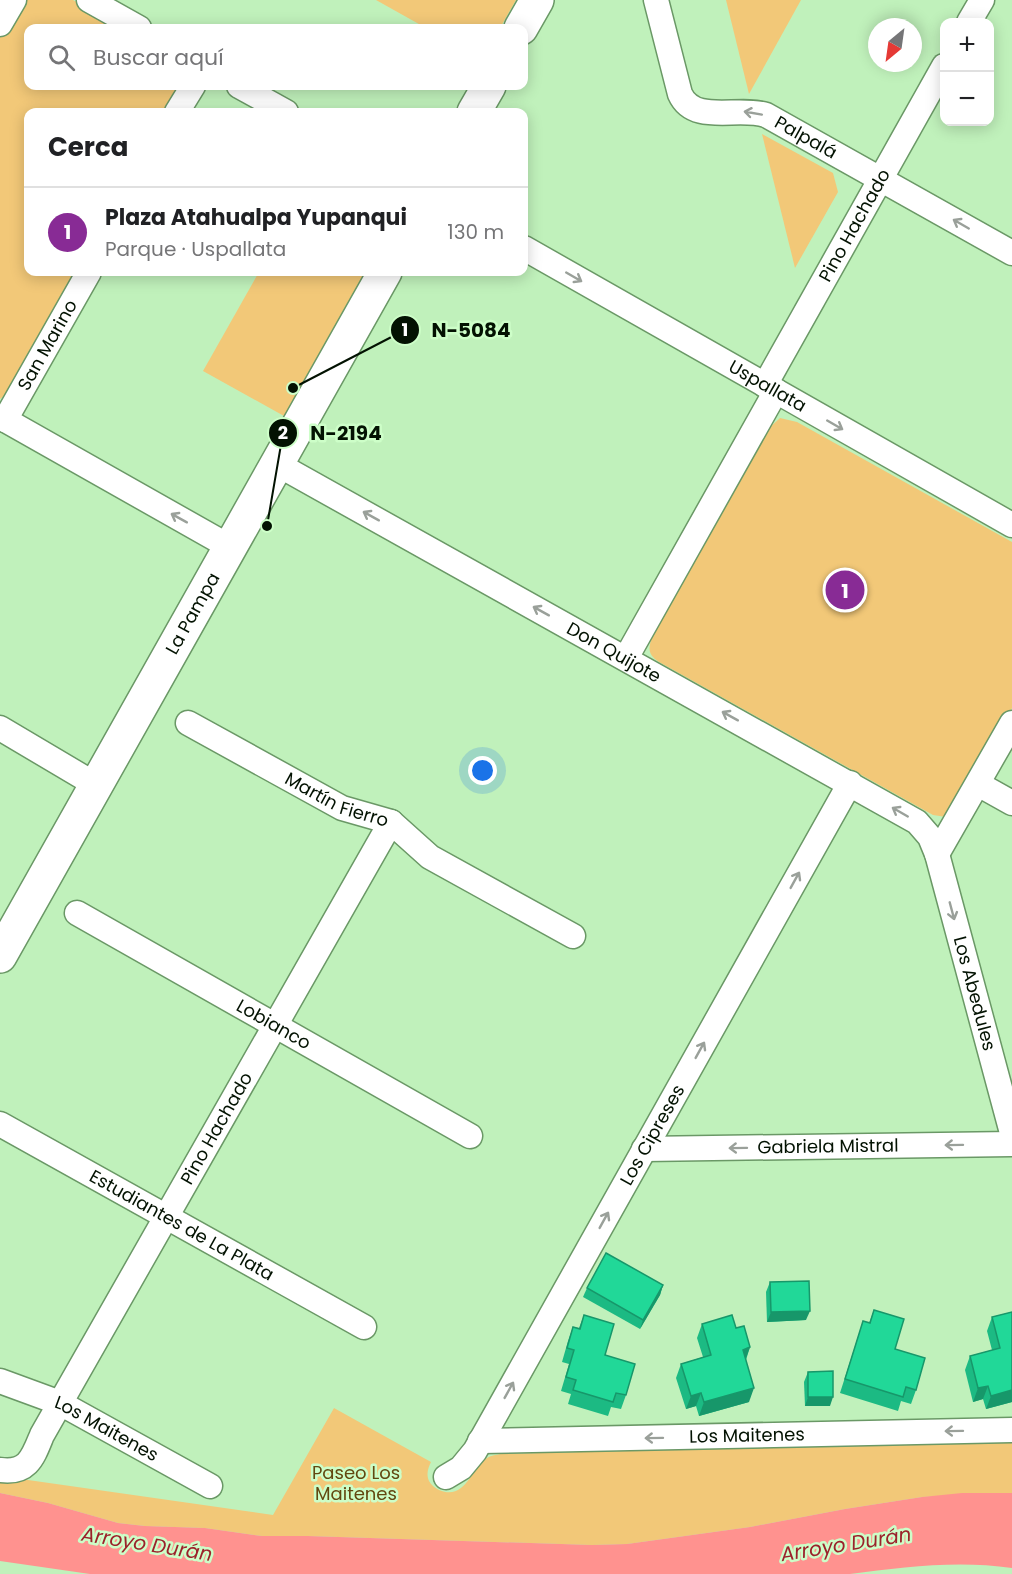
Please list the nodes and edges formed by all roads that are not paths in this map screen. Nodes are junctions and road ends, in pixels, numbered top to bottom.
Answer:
1 (14, 0) edge
2 (89, 0) edge
3 (537, 0) edge
4 (656, 0) edge
5 (982, 0) edge
6 (971, 18) edge
7 (0, 24) edge
8 (132, 24) edge
9 (523, 24) edge
10 (942, 72) edge
11 (191, 90) edge
12 (245, 90) edge
13 (487, 90) edge
14 (179, 108) edge
15 (279, 108) edge
16 (476, 108) edge
17 (881, 179) junction
18 (528, 250) edge
19 (1012, 253) edge
20 (87, 276) edge
21 (383, 276) edge
22 (770, 388) junction
23 (3, 419) edge
24 (277, 464) junction
25 (1012, 525) edge
26 (230, 547) junction
27 (626, 658) junction
28 (188, 723) dead end
29 (1012, 723) edge
30 (0, 728) edge
31 (850, 783) junction
32 (978, 784) junction
33 (96, 785) junction
34 (1012, 803) edge
35 (391, 822) junction
36 (937, 854) junction
37 (77, 914) dead end
38 (573, 936) dead end
39 (0, 956) edge
40 (275, 1025) junction
41 (1005, 1086) edge
42 (0, 1124) edge
43 (1012, 1133) edge
44 (470, 1136) dead end
45 (1012, 1144) edge
46 (644, 1149) junction
47 (166, 1216) junction
48 (364, 1327) dead end
49 (0, 1382) edge
50 (60, 1403) junction
51 (1012, 1430) edge
52 (42, 1435) junction
53 (480, 1441) junction
54 (0, 1455) edge
55 (0, 1470) edge
56 (446, 1477) dead end
57 (210, 1486) dead end

1 - 7 street
2 - 8 street
3 - 9 street
17 -> 4 street, Palpalá
5 - 6 street
10 - 17 street, Pino Hachado
11 - 14 street
12 - 15 street
13 - 16 street
19 -> 17 street, Palpalá
17 - 22 street, Pino Hachado
18 -> 22 street, Uspallata
20 - 23 street, San Marino
21 - 24 street, La Pampa
22 -> 25 street, Uspallata
22 - 27 street, Pino Hachado
26 -> 23 street
24 - 26 street, La Pampa
27 -> 24 street, Don Quijote
26 - 33 street, La Pampa
31 -> 27 street, Don Quijote
28 - 35 street, Martín Fierro
29 - 32 street
30 - 33 street
36 -> 31 street, Don Quijote
46 -> 31 street, Los Cipreses
32 - 34 street
32 - 36 street
33 - 39 street, La Pampa
35 - 38 street, Martín Fierro
35 - 40 street, Pino Hachado
36 -> 41 street, Los Abedules
37 - 40 street, Lobianco
40 - 44 street, Lobianco
40 - 47 street, Pino Hachado
41 - 43 street, Los Abedules
42 - 47 street, Estudiantes de La Plata
45 -> 46 street, Gabriela Mistral
53 -> 46 street, Los Cipreses
47 - 48 street, Estudiantes de La Plata
47 - 50 street, Pino Hachado
49 - 50 street, Los Maitenes
50 - 52 street, Pino Hachado
50 - 57 street, Los Maitenes
51 -> 53 street, Los Maitenes
52 - 54 street
52 - 55 street, Pino Hachado
53 - 56 street, Los Cipreses

